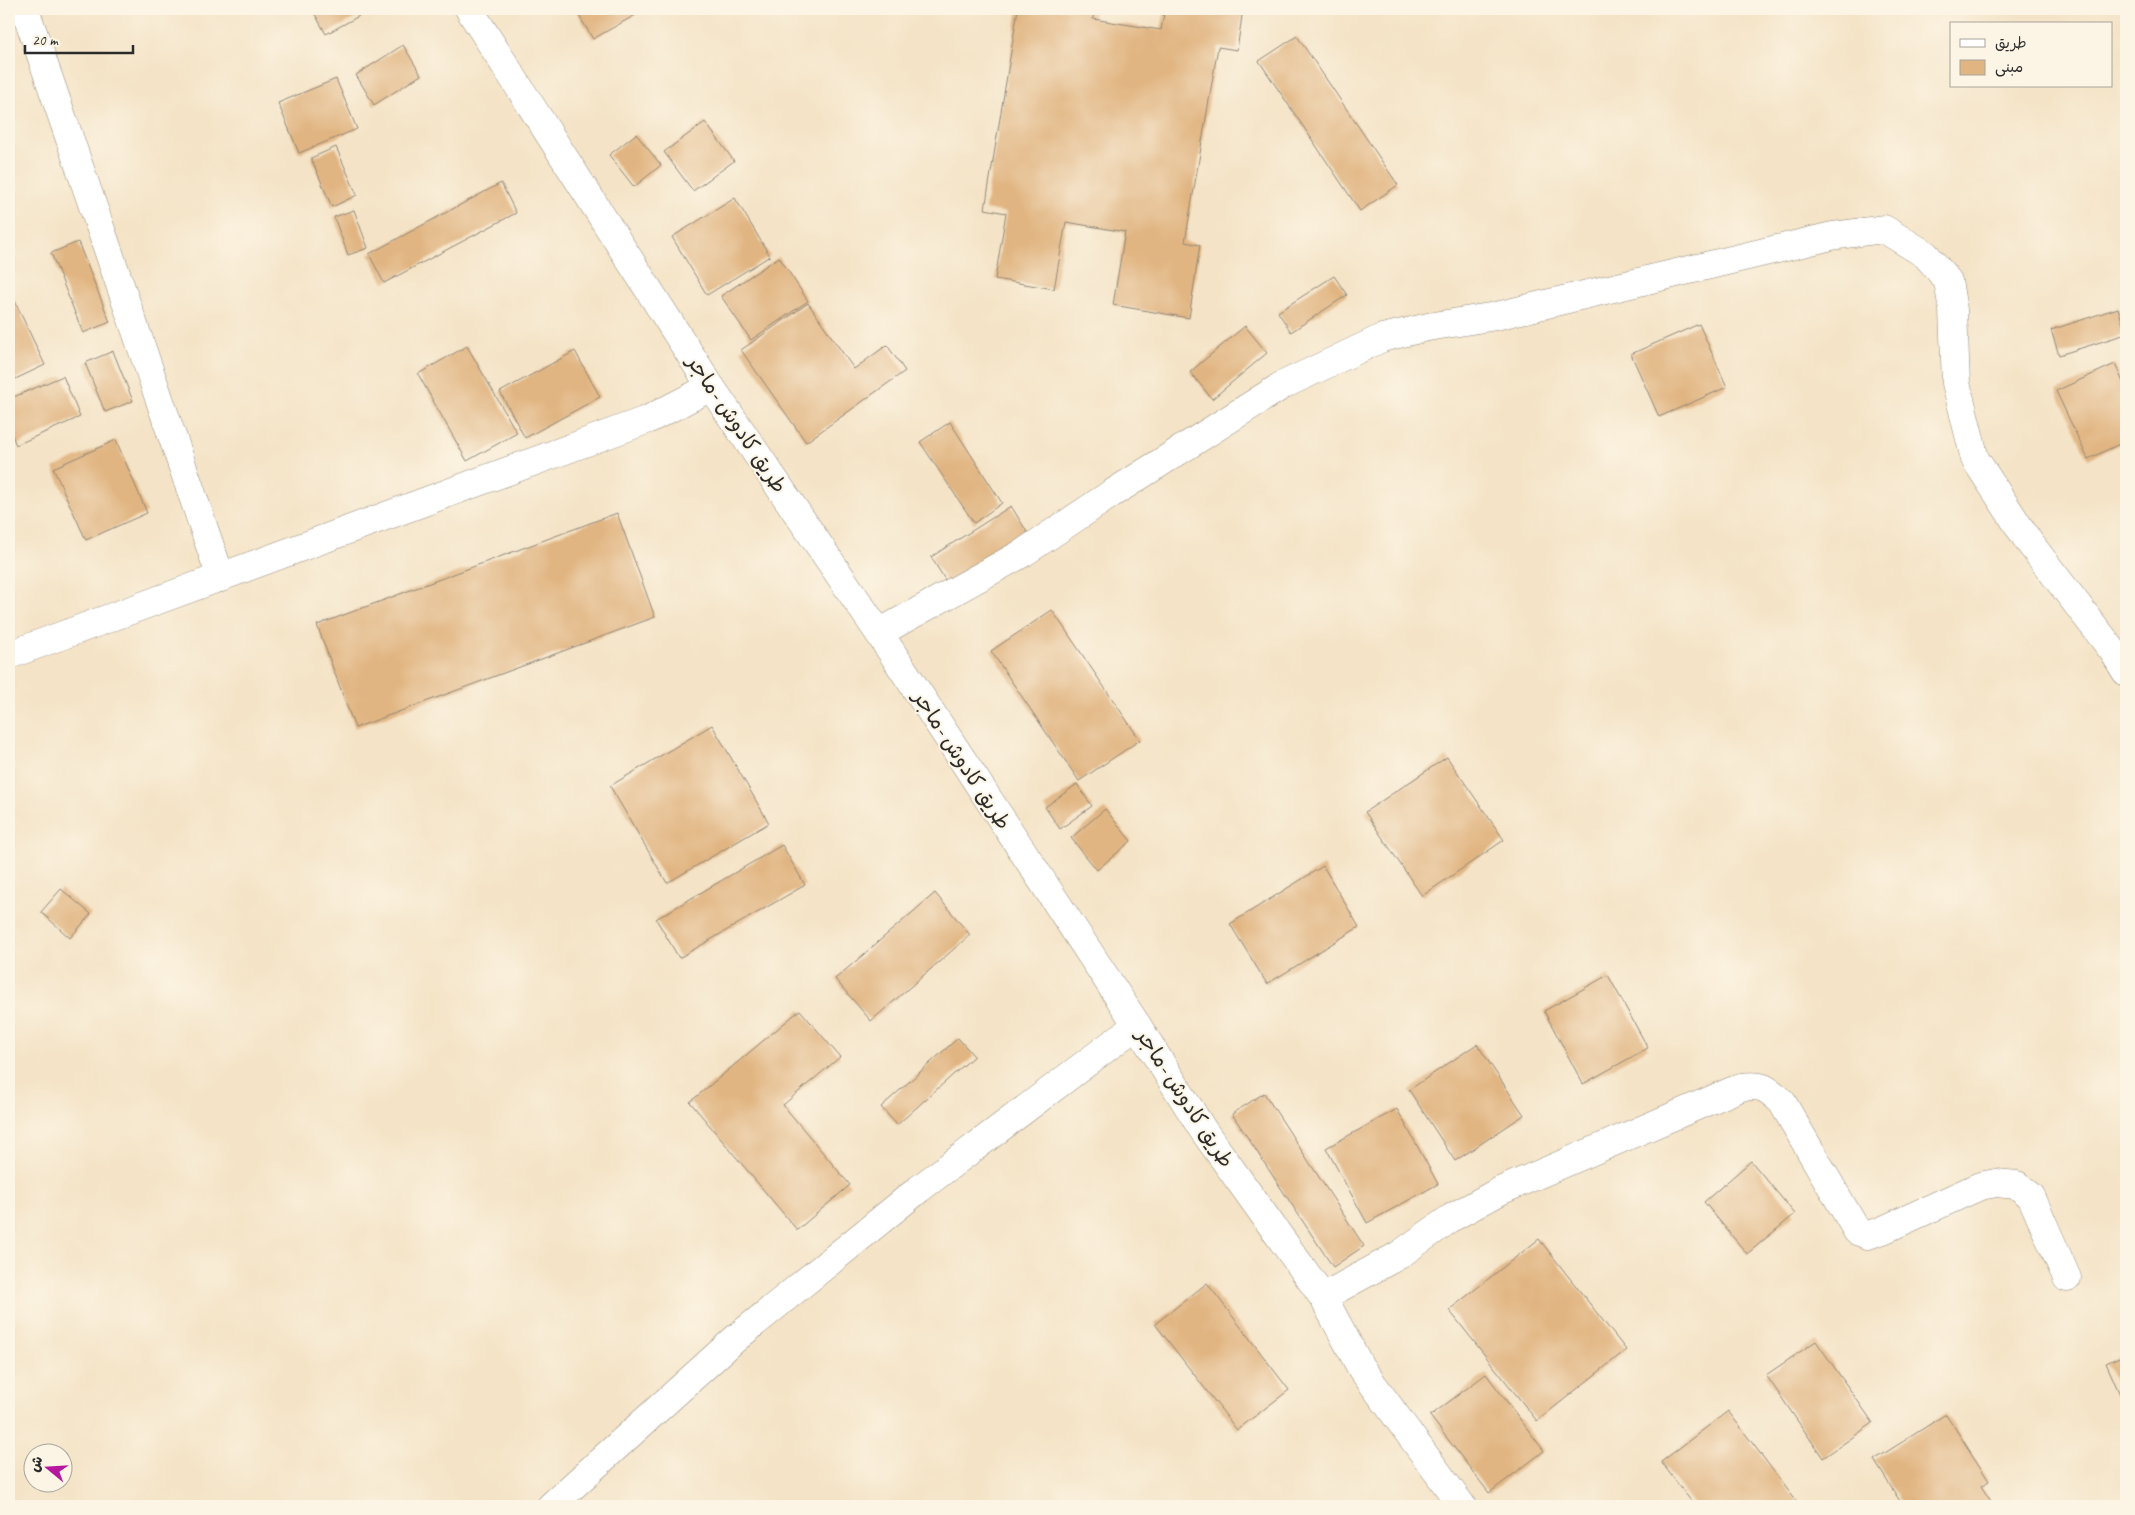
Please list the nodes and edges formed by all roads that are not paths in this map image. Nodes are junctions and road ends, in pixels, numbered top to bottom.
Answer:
1 (25, 9) edge
2 (470, 9) edge
3 (711, 387) junction
4 (221, 578) junction
5 (880, 633) junction
6 (9, 655) edge
7 (2126, 672) edge
8 (1137, 1024) junction
9 (2067, 1278) dead end
10 (1323, 1297) junction
11 (551, 1506) edge
12 (1462, 1506) edge

1 - 4 main road
2 - 3 main road, طريق كادوش -ماجر
3 - 4 main road
3 - 5 main road, طريق كادوش -ماجر
4 - 6 main road
5 - 7 main road
5 - 8 main road, طريق كادوش -ماجر
8 - 10 main road, طريق كادوش -ماجر
8 - 11 main road
9 - 10 main road
10 - 12 main road, طريق كادوش -ماجر

